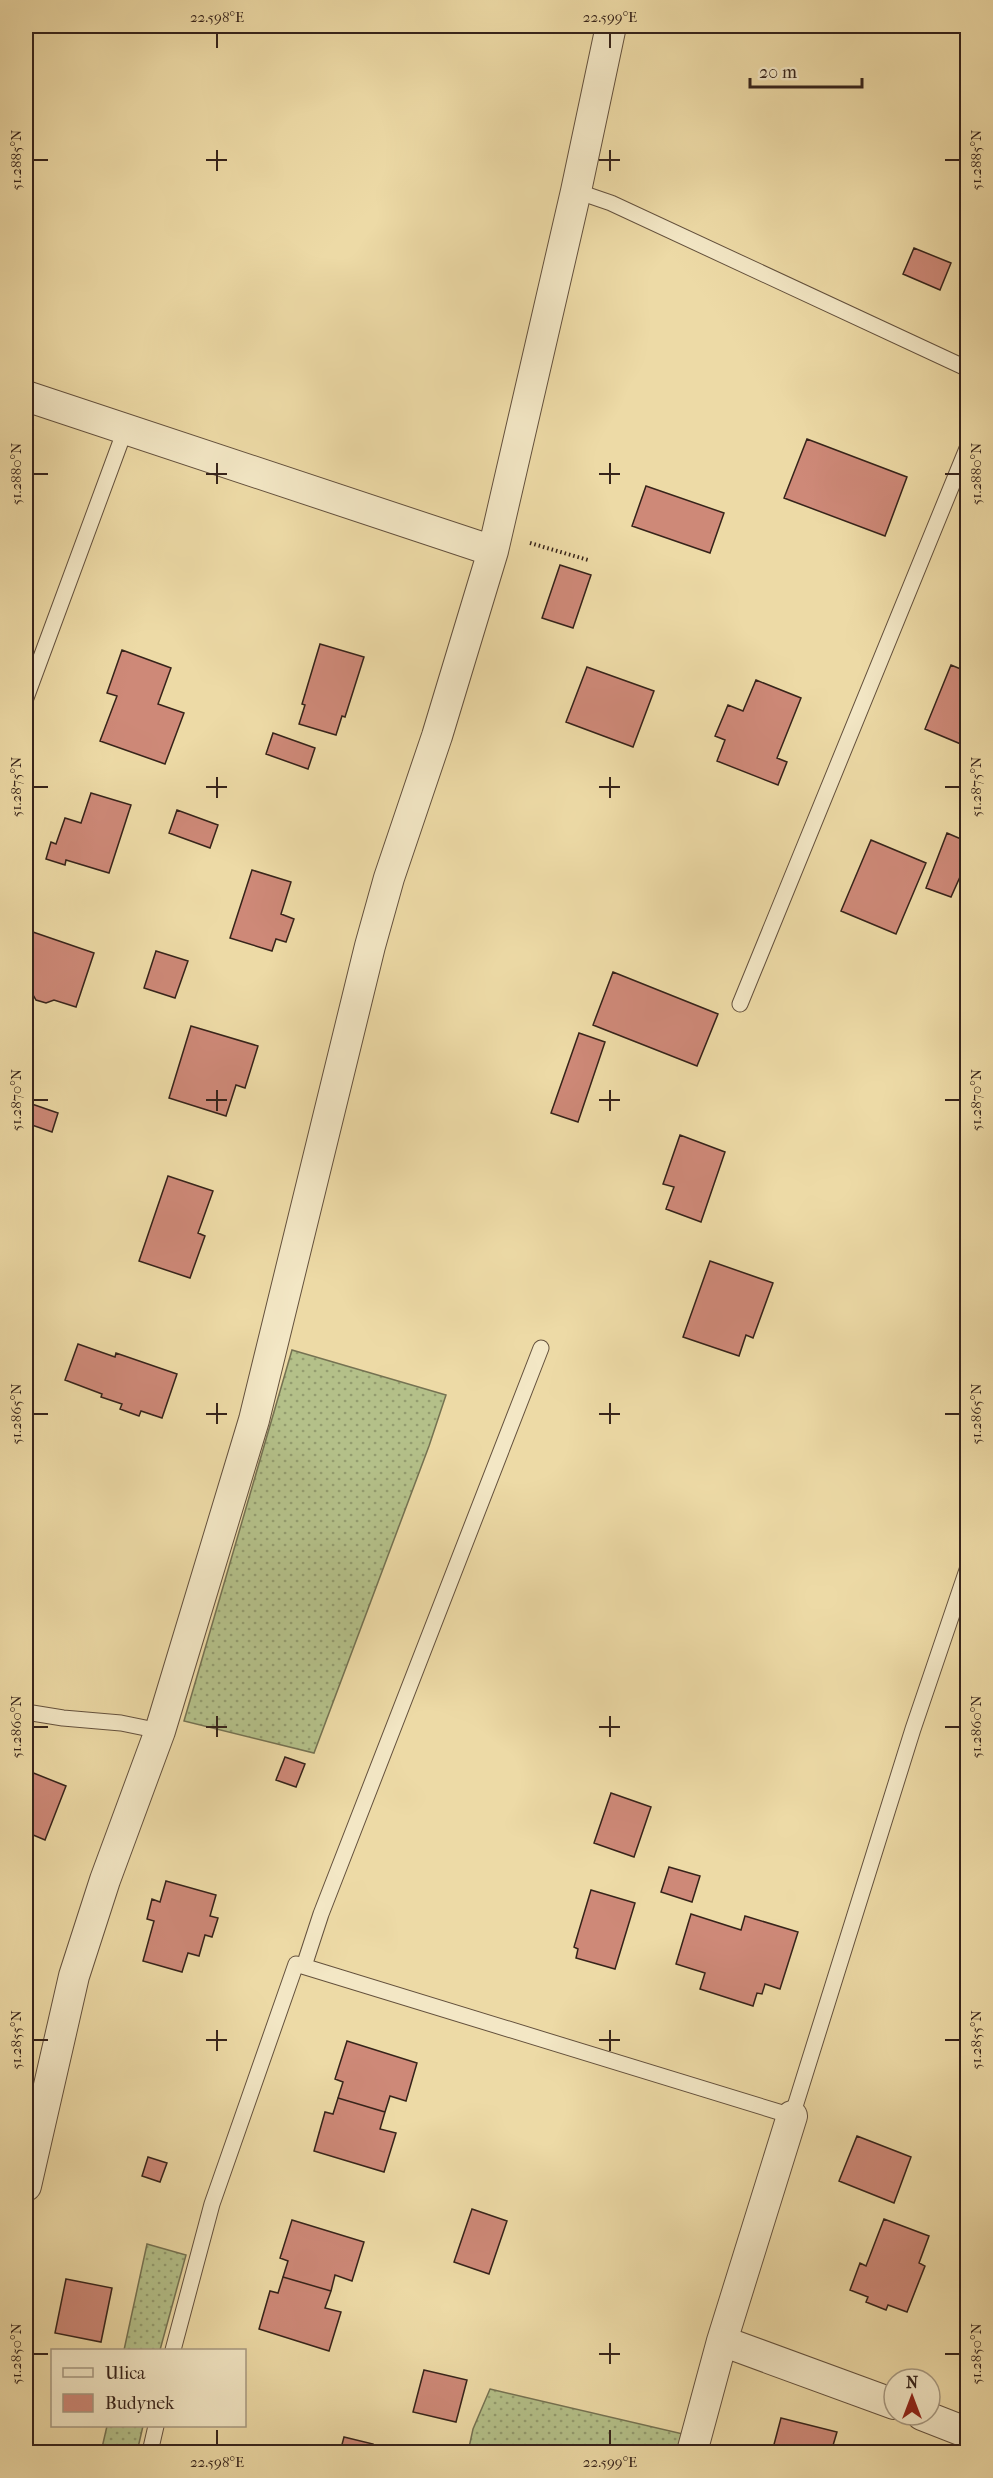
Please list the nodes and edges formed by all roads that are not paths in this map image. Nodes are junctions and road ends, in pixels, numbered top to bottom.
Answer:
1 (610, 26) edge
2 (576, 191) junction
3 (968, 369) edge
4 (26, 396) edge
5 (125, 430) junction
6 (968, 446) edge
7 (495, 542) junction
8 (26, 698) edge
9 (740, 1004) dead end
10 (541, 1348) dead end
11 (968, 1567) edge
12 (26, 1712) edge
13 (160, 1731) junction
14 (304, 1966) junction
15 (792, 2116) junction
16 (26, 2186) edge
17 (722, 2341) junction
18 (173, 2349) edge
19 (882, 2400) edge
20 (942, 2423) edge
21 (156, 2427) edge
22 (968, 2433) edge
23 (150, 2452) edge
24 (692, 2452) edge

1 - 2 street
2 - 3 lane
2 - 7 street
4 - 5 street
5 - 7 street
5 - 8 lane
6 - 9 lane
7 - 13 street
10 - 14 lane
11 - 15 lane
12 - 13 lane
13 - 16 street
14 - 15 lane
14 - 18 lane
15 - 17 street
17 - 19 street
17 - 24 street
20 - 22 street
21 - 23 lane

